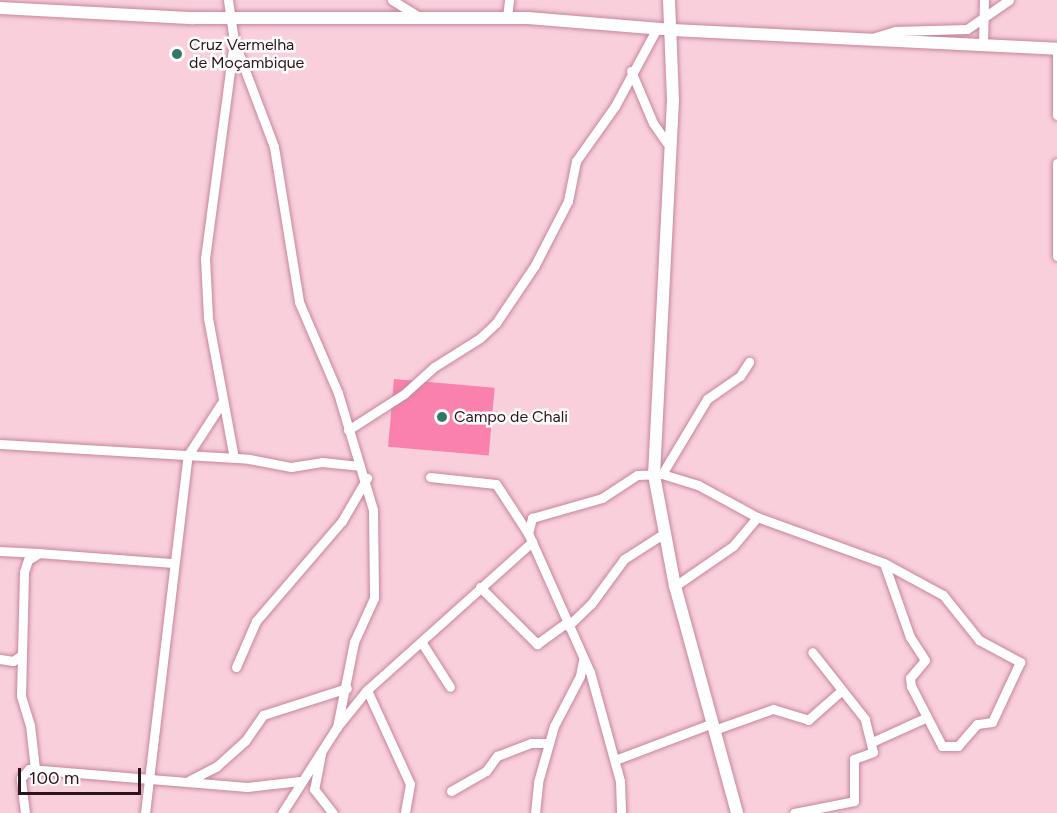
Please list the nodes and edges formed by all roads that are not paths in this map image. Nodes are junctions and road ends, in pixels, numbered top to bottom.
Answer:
1 (228, 0) edge
2 (392, 0) edge
3 (509, 0) edge
4 (669, 0) edge
5 (984, 0) edge
6 (1009, 0) edge
7 (0, 8) edge
8 (419, 16) junction
9 (983, 16) junction
10 (507, 17) junction
11 (231, 19) junction
12 (657, 28) junction
13 (672, 30) junction
14 (872, 38) junction
15 (234, 41) junction
16 (983, 46) junction
17 (1057, 51) edge
18 (631, 71) junction
19 (1057, 115) edge
20 (667, 143) junction
21 (1057, 163) edge
22 (1057, 256) edge
23 (749, 362) dead end
24 (224, 399) junction
25 (348, 430) junction
26 (0, 444) edge
27 (188, 455) junction
28 (234, 458) junction
29 (359, 466) junction
30 (658, 475) junction
31 (430, 477) dead end
32 (367, 478) junction
33 (757, 517) junction
34 (663, 534) junction
35 (530, 538) junction
36 (0, 551) edge
37 (39, 553) junction
38 (173, 563) junction
39 (885, 563) junction
40 (675, 586) junction
41 (480, 587) junction
42 (567, 624) junction
43 (422, 643) junction
44 (812, 652) dead end
45 (22, 655) junction
46 (0, 659) edge
47 (583, 660) junction
48 (236, 667) dead end
49 (450, 687) dead end
50 (347, 688) junction
51 (367, 690) junction
52 (841, 691) junction
53 (925, 718) junction
54 (714, 726) junction
55 (337, 727) junction
56 (872, 742) junction
57 (548, 743) junction
58 (322, 751) junction
59 (615, 760) junction
60 (35, 769) junction
61 (150, 777) junction
62 (188, 781) junction
63 (300, 781) junction
64 (451, 791) dead end
65 (25, 813) edge
66 (145, 813) edge
67 (282, 813) edge
68 (333, 813) edge
69 (405, 813) edge
70 (535, 813) edge
71 (621, 813) edge
72 (737, 813) edge
73 (794, 813) edge

1 - 11 street
2 - 8 street
3 - 10 street
4 - 13 street
5 - 9 street
6 - 9 street
7 - 11 street
8 - 10 street
8 - 11 street
9 - 14 street
9 - 16 street
10 - 12 street
11 - 15 street
12 - 13 street
12 - 18 street
13 - 14 street
13 - 20 street
14 - 16 street
15 - 24 street
15 - 25 street
16 - 17 street
17 - 19 street
18 - 20 street
18 - 25 street
20 - 30 street
21 - 22 street
23 - 30 street
24 - 27 street
24 - 28 street
25 - 29 street
26 - 27 street
27 - 28 street
27 - 38 street
28 - 29 street
29 - 32 street
30 - 33 street
30 - 34 street
30 - 35 street
31 - 35 street
32 - 48 street
32 - 50 street
33 - 39 street
33 - 40 street
34 - 40 street
34 - 42 street
35 - 41 street
35 - 42 street
36 - 37 street
37 - 38 street
37 - 45 street
38 - 61 street
39 - 53 street
39 - 53 street
40 - 54 street
41 - 42 street
41 - 43 street
42 - 47 street
43 - 49 street
43 - 51 street
44 - 52 street
45 - 46 street
45 - 60 street
47 - 57 street
47 - 59 street
50 - 55 street
50 - 62 street
51 - 55 street
51 - 69 street
52 - 54 street
52 - 56 street
53 - 56 street
54 - 59 street
54 - 72 street
55 - 58 street
56 - 73 street
57 - 64 street
57 - 70 street
58 - 63 street
58 - 68 street
59 - 71 street
60 - 61 street
60 - 65 street
61 - 62 street
61 - 66 street
62 - 63 street
63 - 67 street

